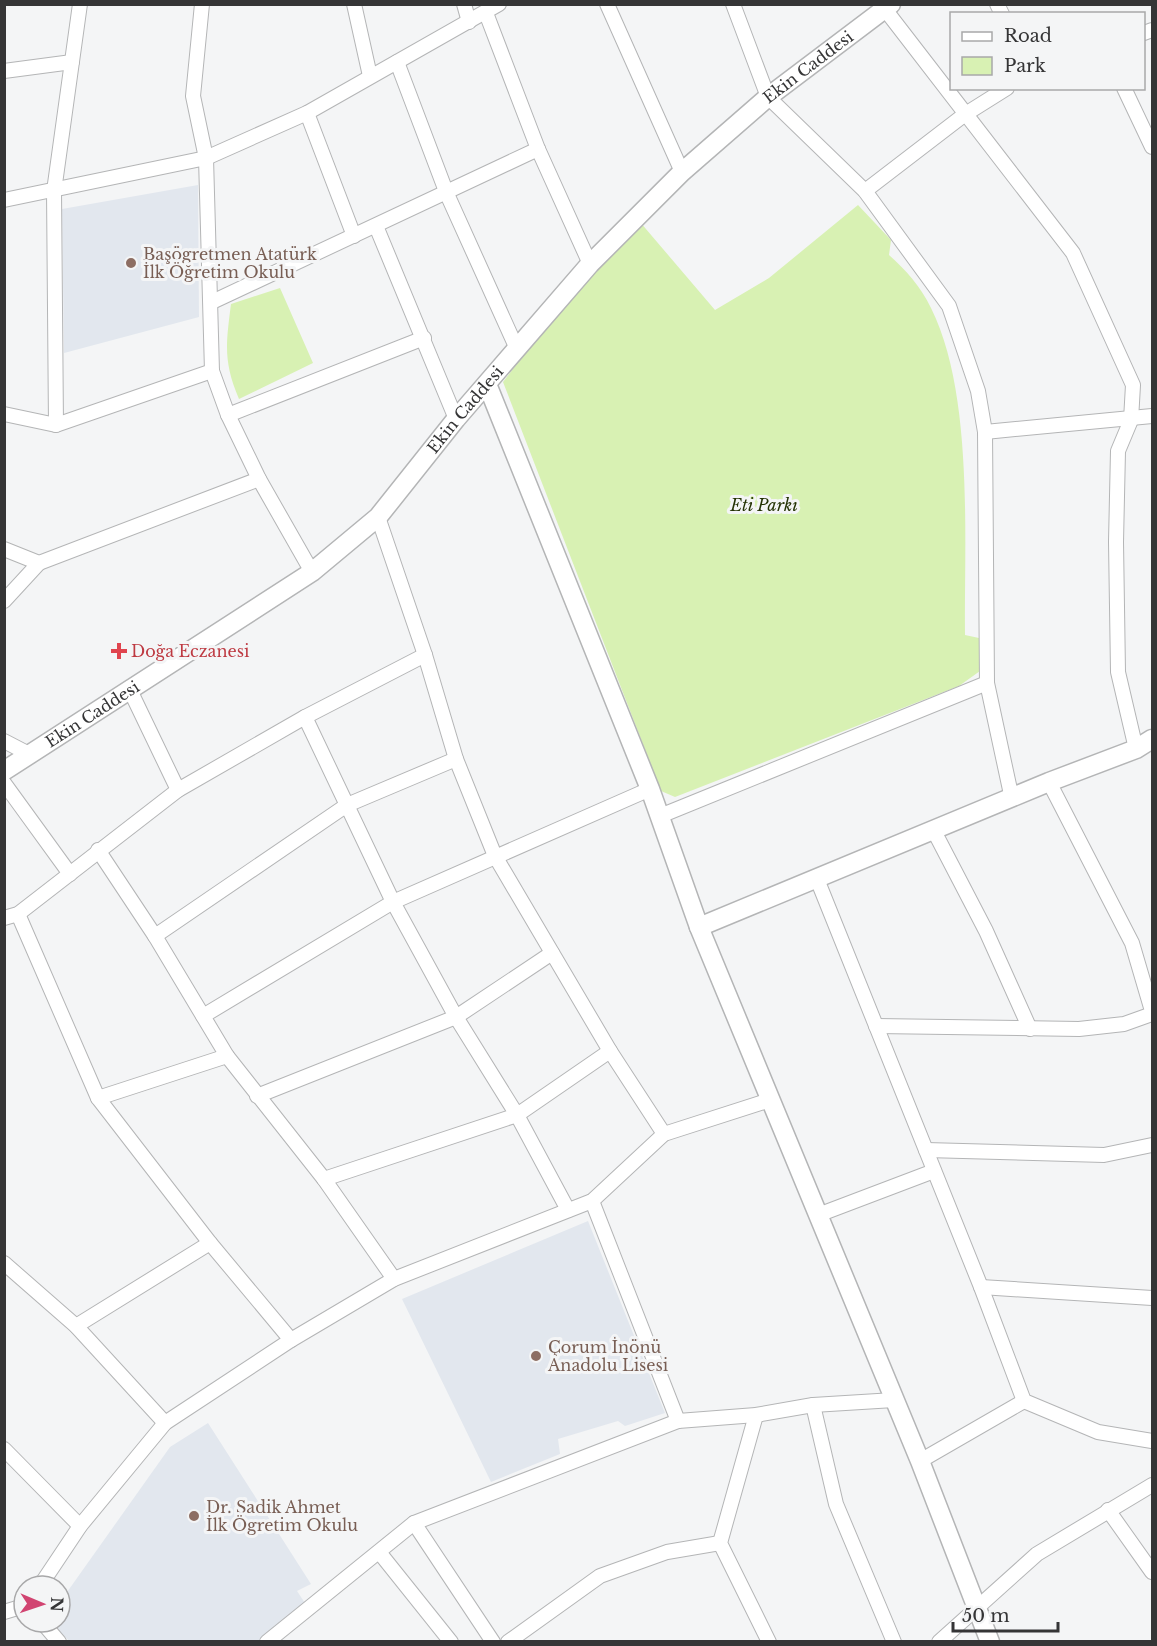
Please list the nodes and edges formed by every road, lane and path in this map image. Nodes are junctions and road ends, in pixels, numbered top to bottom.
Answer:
1 (80, 4) edge
2 (202, 4) edge
3 (354, 4) edge
4 (465, 4) edge
5 (500, 4) edge
6 (607, 4) edge
7 (733, 4) edge
8 (887, 6) edge
9 (486, 12) junction
10 (469, 22) junction
11 (72, 62) junction
12 (397, 62) junction
13 (4, 71) edge
14 (370, 76) junction
15 (1004, 90) edge
16 (1125, 90) edge
17 (768, 98) junction
18 (307, 113) junction
19 (964, 115) junction
20 (1152, 147) edge
21 (538, 149) junction
22 (206, 158) junction
23 (682, 172) junction
24 (54, 191) junction
25 (865, 191) junction
26 (447, 194) junction
27 (4, 200) edge
28 (376, 226) junction
29 (354, 236) junction
30 (590, 264) junction
31 (212, 302) junction
32 (424, 338) junction
33 (518, 349) junction
34 (212, 371) junction
35 (487, 384) junction
36 (4, 414) edge
37 (228, 415) junction
38 (1152, 416) edge
39 (456, 419) junction
40 (1131, 420) junction
41 (56, 425) junction
42 (985, 432) junction
43 (259, 479) junction
44 (378, 517) junction
45 (4, 549) edge
46 (39, 563) junction
47 (312, 572) junction
48 (4, 601) edge
49 (425, 655) junction
50 (987, 683) junction
51 (129, 688) junction
52 (305, 717) junction
53 (1152, 739) edge
54 (4, 741) edge
55 (1136, 749) junction
56 (29, 754) junction
57 (456, 759) junction
58 (4, 771) edge
59 (1049, 782) junction
60 (4, 783) edge
61 (650, 789) junction
62 (178, 790) junction
63 (1012, 799) junction
64 (347, 805) junction
65 (660, 816) junction
66 (934, 831) junction
67 (98, 850) junction
68 (495, 856) junction
69 (70, 874) junction
70 (817, 879) junction
71 (393, 902) junction
72 (18, 914) junction
73 (4, 918) edge
74 (699, 927) junction
75 (155, 936) junction
76 (552, 953) junction
77 (1152, 1012) edge
78 (203, 1016) junction
79 (456, 1017) junction
80 (876, 1026) junction
81 (1030, 1029) junction
82 (610, 1051) junction
83 (227, 1056) junction
84 (257, 1096) junction
85 (98, 1098) junction
86 (770, 1100) junction
87 (517, 1115) junction
88 (664, 1134) junction
89 (1152, 1146) edge
90 (926, 1150) junction
91 (934, 1171) junction
92 (324, 1179) junction
93 (592, 1201) junction
94 (568, 1210) junction
95 (818, 1215) junction
96 (210, 1243) junction
97 (4, 1263) edge
98 (394, 1279) junction
99 (981, 1287) junction
100 (1152, 1298) edge
101 (76, 1326) junction
102 (291, 1340) junction
103 (894, 1400) junction
104 (1024, 1401) junction
105 (813, 1405) junction
106 (756, 1415) junction
107 (678, 1421) junction
108 (165, 1423) junction
109 (1152, 1441) edge
110 (4, 1449) edge
111 (920, 1461) junction
112 (1152, 1485) edge
113 (1108, 1510) junction
114 (414, 1522) junction
115 (80, 1526) junction
116 (720, 1542) junction
117 (379, 1552) junction
118 (1152, 1572) edge
119 (48, 1574) edge
120 (976, 1607) junction
121 (267, 1641) edge
122 (451, 1641) edge
123 (493, 1641) edge
124 (508, 1641) edge
125 (769, 1641) edge
126 (894, 1641) edge
127 (939, 1641) edge
128 (990, 1641) edge

1 - 11 street
2 - 22 street
3 - 14 street
4 - 10 street
5 - 9 street
6 - 23 street
7 - 17 street
8 - 17 street, Ekin Caddesi
8 - 19 street
9 - 10 street
9 - 21 street
10 - 12 street
11 - 13 street
11 - 24 street
12 - 14 street
12 - 26 street
14 - 18 street
15 - 19 street
16 - 20 street
17 - 23 street, Ekin Caddesi
17 - 25 street
18 - 22 street
18 - 29 street
19 - 25 street
19 - 40 street
21 - 26 street
21 - 30 street
22 - 24 street
22 - 31 street
23 - 30 street, Ekin Caddesi
24 - 27 street
24 - 41 street
25 - 42 street
26 - 28 street
26 - 33 street
28 - 29 street
28 - 32 street
29 - 31 street
30 - 33 street, Ekin Caddesi
31 - 34 street
32 - 37 street
32 - 39 street
33 - 35 street, Ekin Caddesi
34 - 37 street
34 - 41 street
35 - 39 street, Ekin Caddesi
35 - 61 street
36 - 41 street
37 - 43 street
38 - 40 street
39 - 44 street, Ekin Caddesi
40 - 42 street
40 - 55 street
42 - 50 street
43 - 46 street
43 - 47 street
44 - 47 street, Ekin Caddesi
44 - 49 street
45 - 46 street
46 - 48 street
47 - 51 street, Ekin Caddesi
49 - 52 street
49 - 57 street
50 - 63 street
50 - 65 street
51 - 56 street, Ekin Caddesi
51 - 62 street
52 - 62 street
52 - 64 street
53 - 55 street
54 - 56 street
55 - 59 street
56 - 58 street, Ekin Caddesi
57 - 64 street
57 - 68 street
59 - 63 street
59 - 77 street
60 - 69 street
61 - 65 street
61 - 68 street
62 - 67 street
63 - 66 street
64 - 71 street
64 - 75 street
65 - 74 street
66 - 70 street
66 - 81 street
67 - 69 street
67 - 75 street
68 - 71 street
68 - 76 street
69 - 72 street
70 - 74 street
70 - 80 street
71 - 78 street
71 - 79 street
72 - 73 street
72 - 85 street
74 - 86 street
75 - 78 street
76 - 79 street
76 - 82 street
77 - 81 street
78 - 83 street
79 - 84 street
79 - 87 street
80 - 81 street
80 - 90 street
82 - 87 street
82 - 88 street
83 - 84 street
83 - 85 street
84 - 92 street
85 - 96 street
86 - 88 street
86 - 95 street
87 - 92 street
87 - 94 street
88 - 93 street
89 - 90 street
90 - 91 street
91 - 95 street
91 - 99 street
92 - 98 street
93 - 94 street
93 - 107 street
94 - 98 street
95 - 103 street
96 - 101 street
96 - 102 street
97 - 101 street
98 - 102 street
99 - 100 street
99 - 104 street
101 - 108 street
102 - 108 street
103 - 105 street
103 - 111 street
104 - 109 street
104 - 111 street
105 - 106 street
105 - 126 street
106 - 107 street
106 - 116 street
107 - 114 street
108 - 115 street
110 - 115 street
111 - 120 street
112 - 113 street
113 - 118 street
113 - 120 street
114 - 117 street
114 - 123 street
115 - 119 street
116 - 124 street
116 - 125 street
117 - 121 street
117 - 122 street
120 - 127 street
120 - 128 street

